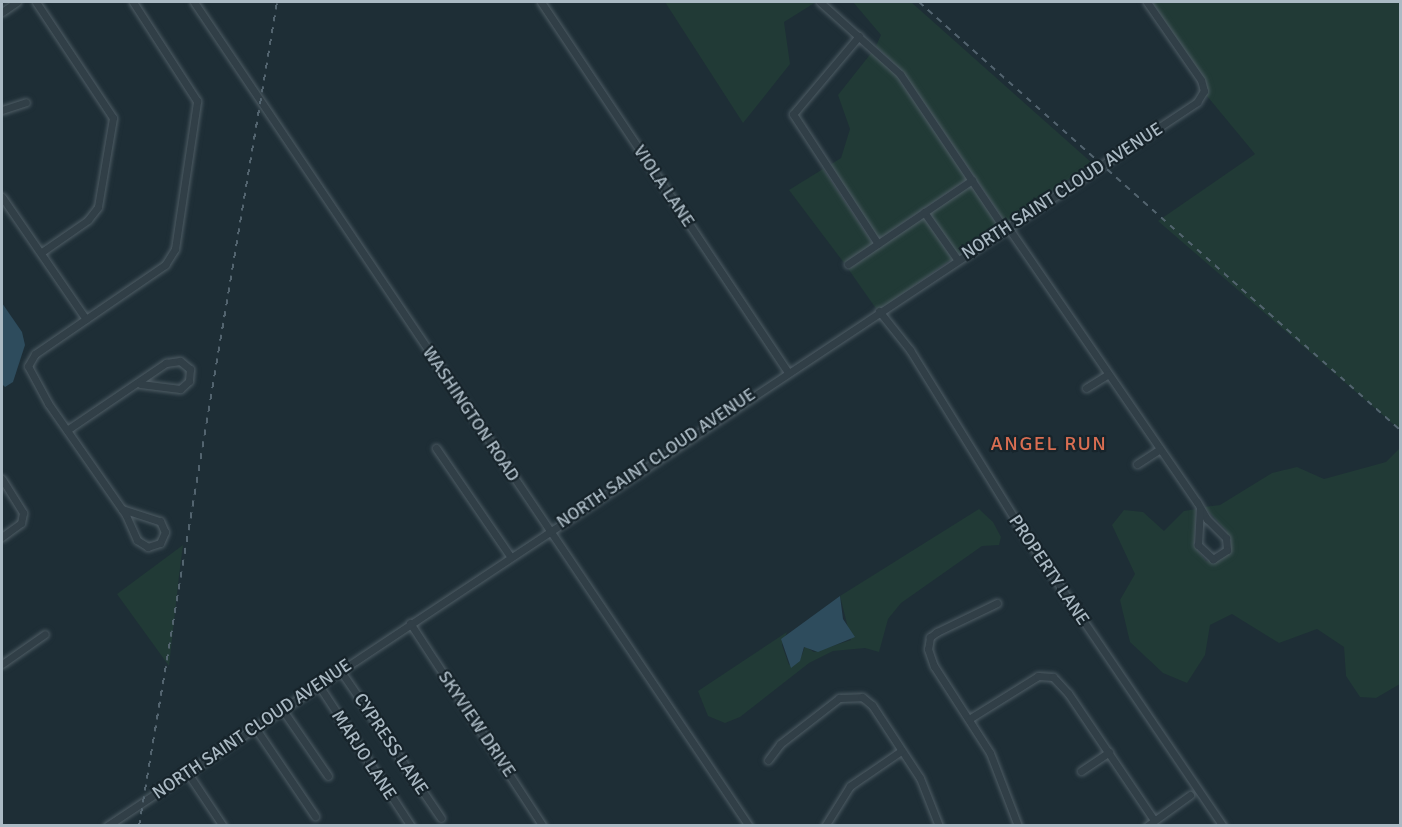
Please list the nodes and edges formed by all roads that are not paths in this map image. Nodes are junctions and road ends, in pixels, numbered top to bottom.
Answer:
1 (17, 2) edge
2 (36, 2) edge
3 (133, 2) edge
4 (194, 2) edge
5 (541, 2) edge
6 (820, 2) edge
7 (1147, 2) edge
8 (2, 12) edge
9 (859, 36) junction
10 (26, 102) dead end
11 (2, 110) edge
12 (972, 180) junction
13 (2, 197) edge
14 (924, 212) junction
15 (1006, 227) junction
16 (878, 244) junction
17 (42, 252) junction
18 (957, 259) junction
19 (848, 264) dead end
20 (879, 311) junction
21 (86, 319) junction
22 (787, 370) junction
23 (1108, 374) junction
24 (140, 384) junction
25 (1086, 388) dead end
26 (67, 430) junction
27 (436, 448) dead end
28 (1160, 449) junction
29 (1137, 464) dead end
30 (2, 479) edge
31 (122, 508) junction
32 (1200, 510) junction
33 (549, 530) junction
34 (2, 537) edge
35 (510, 556) junction
36 (997, 603) dead end
37 (410, 623) junction
38 (45, 634) dead end
39 (2, 664) edge
40 (340, 670) junction
41 (318, 684) junction
42 (282, 709) junction
43 (969, 719) junction
44 (254, 726) junction
45 (901, 751) junction
46 (1109, 752) junction
47 (768, 760) dead end
48 (1081, 771) dead end
49 (187, 772) junction
50 (328, 776) dead end
51 (1190, 795) dead end
52 (315, 816) dead end
53 (441, 818) dead end
54 (1154, 820) junction
55 (107, 825) edge
56 (223, 825) edge
57 (411, 825) edge
58 (543, 825) edge
59 (749, 825) edge
60 (825, 825) edge
61 (939, 825) edge
62 (1018, 825) edge
63 (1147, 825) edge
64 (1223, 825) edge

1 - 8 street
2 - 17 street
3 - 21 street
4 - 33 street, WASHINGTON ROAD
5 - 22 street, VIOLA LANE
6 - 9 street
7 - 15 street, NORTH SAINT CLOUD AVENUE
9 - 12 street
9 - 16 street
10 - 11 street
12 - 14 street
12 - 15 street
13 - 17 street
14 - 16 street
14 - 18 street
15 - 18 street, NORTH SAINT CLOUD AVENUE
15 - 23 street
16 - 19 street
17 - 21 street
18 - 20 street, NORTH SAINT CLOUD AVENUE
20 - 22 street, NORTH SAINT CLOUD AVENUE
20 - 64 street, PROPERTY LANE
21 - 26 street
22 - 33 street, NORTH SAINT CLOUD AVENUE
23 - 25 street
23 - 28 street
24 - 24 street
24 - 26 street
26 - 31 street
27 - 35 street
28 - 29 street
28 - 32 street
30 - 34 street
31 - 31 street
32 - 32 street
33 - 35 street, NORTH SAINT CLOUD AVENUE
33 - 59 street, WASHINGTON ROAD
35 - 37 street, NORTH SAINT CLOUD AVENUE
36 - 43 street
37 - 40 street, NORTH SAINT CLOUD AVENUE
37 - 58 street, SKYVIEW DRIVE
38 - 39 street
40 - 41 street, NORTH SAINT CLOUD AVENUE
40 - 53 street, CYPRESS LANE
41 - 42 street, NORTH SAINT CLOUD AVENUE
41 - 57 street, MARJO LANE
42 - 44 street, NORTH SAINT CLOUD AVENUE
42 - 50 street
43 - 46 street
43 - 62 street
44 - 49 street, NORTH SAINT CLOUD AVENUE
44 - 52 street
45 - 47 street
45 - 60 street
45 - 61 street
46 - 48 street
46 - 54 street
49 - 55 street, NORTH SAINT CLOUD AVENUE
49 - 56 street
51 - 54 street
54 - 63 street

